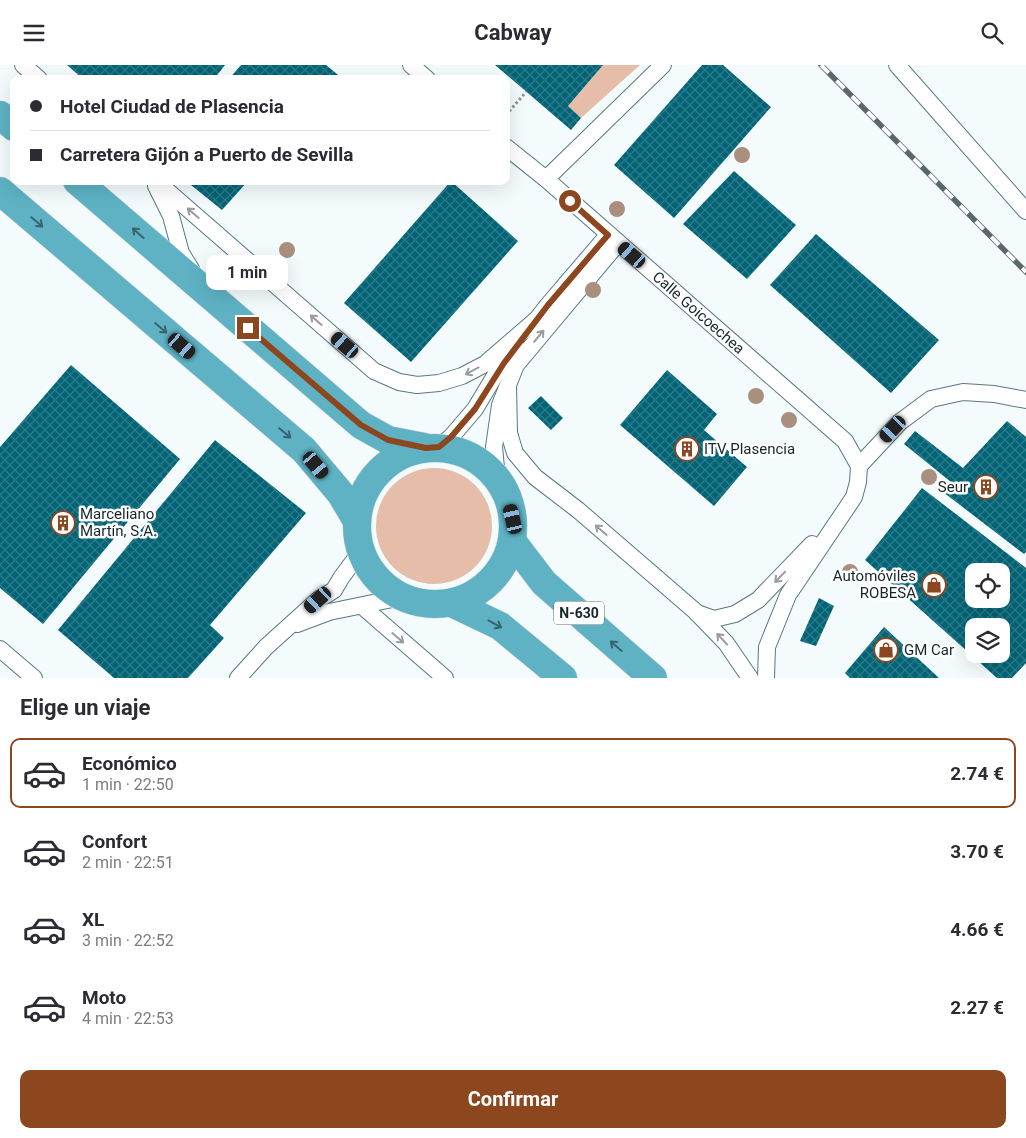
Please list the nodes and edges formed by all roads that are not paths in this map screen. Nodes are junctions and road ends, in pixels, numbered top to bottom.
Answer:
1 (23, 65) edge
2 (411, 65) edge
3 (663, 65) edge
4 (897, 65) edge
5 (34, 75) edge
6 (422, 75) edge
7 (0, 115) edge
8 (10, 124) edge
9 (510, 150) edge
10 (546, 179) junction
11 (82, 185) edge
12 (157, 185) edge
13 (160, 185) edge
14 (0, 191) edge
15 (1026, 211) edge
16 (613, 239) junction
17 (206, 292) junction
18 (537, 319) junction
19 (508, 385) junction
20 (1026, 400) edge
21 (433, 447) junction
22 (859, 466) junction
23 (497, 478) junction
24 (839, 518) junction
25 (357, 521) junction
26 (512, 541) junction
27 (361, 551) junction
28 (402, 597) junction
29 (452, 603) junction
30 (362, 606) junction
31 (697, 613) junction
32 (266, 647) junction
33 (0, 649) edge
34 (34, 678) edge
35 (238, 678) edge
36 (445, 678) edge
37 (563, 678) edge
38 (653, 678) edge
39 (750, 678) edge
40 (766, 678) edge

1 - 5 street
2 - 6 street
3 - 10 street
4 - 15 street
7 - 8 highway
9 - 10 street, Calle Goicoechea
10 - 16 street, Calle Goicoechea
17 -> 11 highway
12 - 17 street
18 -> 13 street
14 -> 25 highway
16 - 18 street
19 -> 16 street
16 - 22 street, Calle Goicoechea
17 - 21 highway
18 - 21 street
19 - 23 street
31 -> 19 street
20 - 22 street
21 - 23 highway
21 - 25 highway
22 - 24 street
23 - 26 highway
24 -> 31 street
24 - 40 street
25 - 27 highway
26 - 29 highway
38 -> 26 highway, N-630
27 - 28 highway
27 - 32 street
28 - 29 highway
28 - 30 street
29 -> 37 highway
30 - 32 street
30 -> 36 street
39 -> 31 street
32 - 35 street
33 - 34 street

